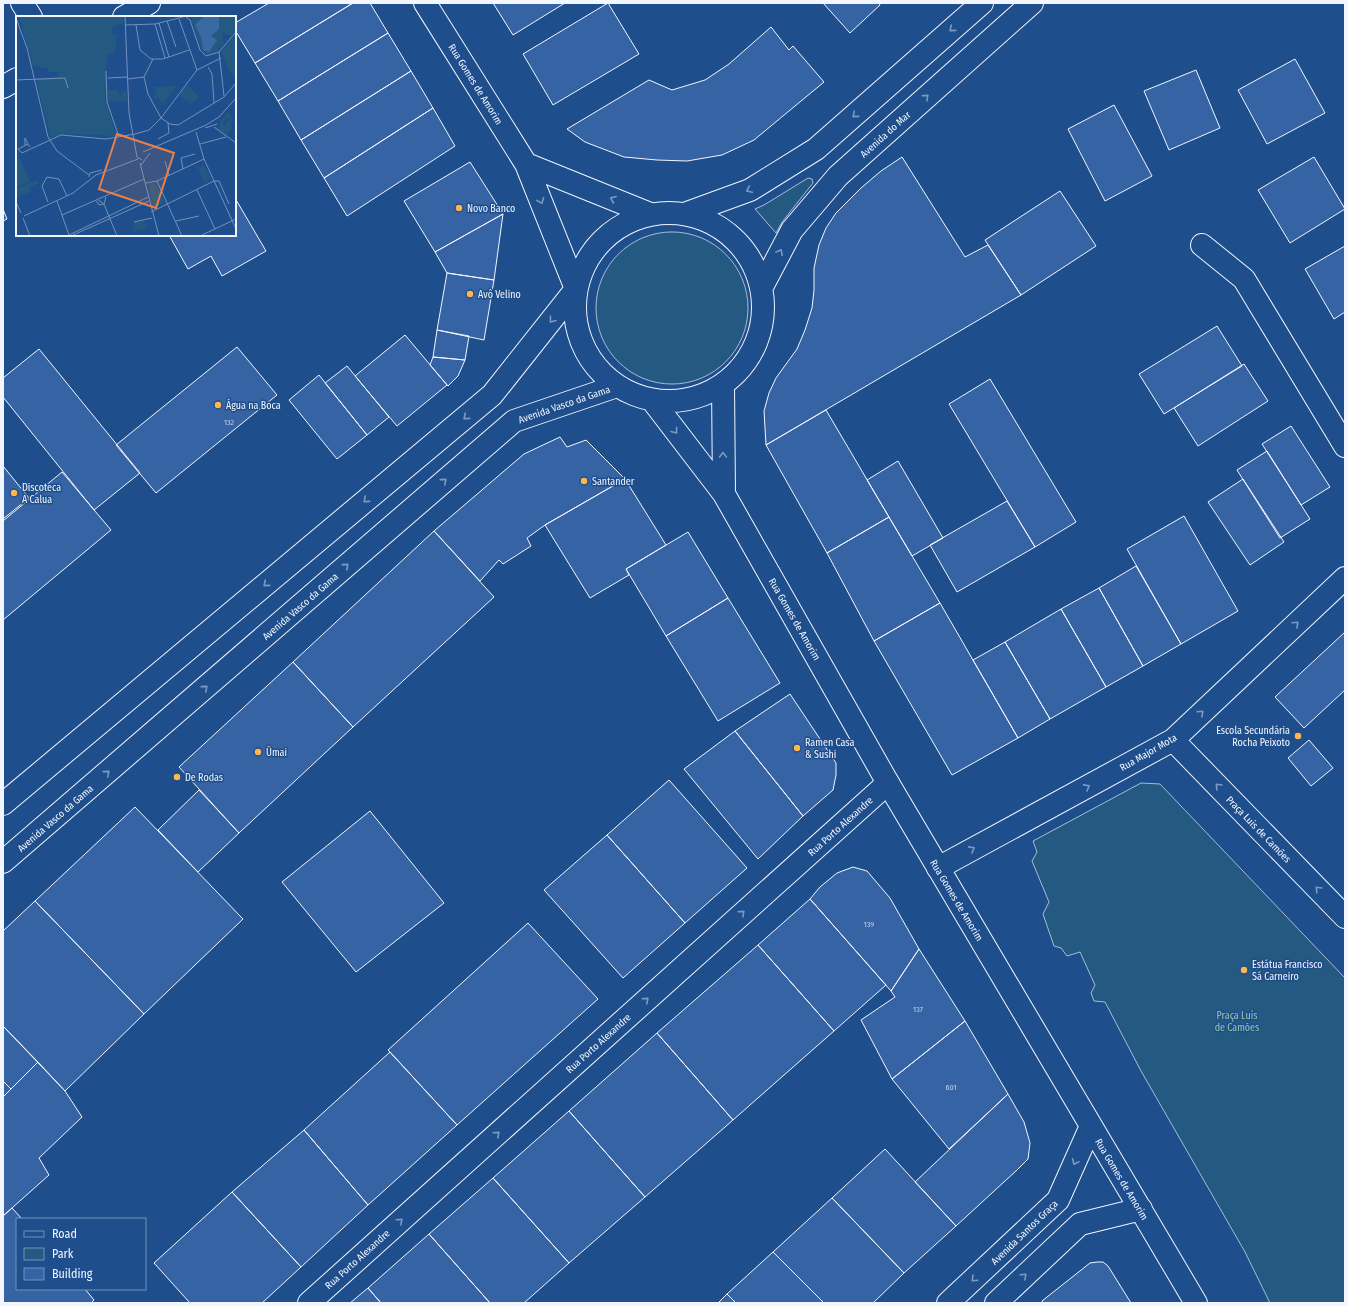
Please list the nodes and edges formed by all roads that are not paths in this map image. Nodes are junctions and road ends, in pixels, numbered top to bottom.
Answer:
1 (22, 3) edge
2 (148, 3) edge
3 (425, 3) edge
4 (982, 3) edge
5 (1032, 3) edge
6 (31, 16) edge
7 (126, 16) edge
8 (16, 79) edge
9 (3, 87) edge
10 (526, 164) junction
11 (687, 213) junction
12 (650, 214) junction
13 (1202, 245) dead end
14 (762, 287) junction
15 (576, 289) junction
16 (723, 384) junction
17 (617, 386) junction
18 (652, 400) junction
19 (1345, 446) edge
20 (724, 494) junction
21 (1345, 578) edge
22 (1173, 740) junction
23 (888, 783) junction
24 (3, 804) edge
25 (3, 862) edge
26 (938, 868) junction
27 (1345, 917) edge
28 (1091, 1126) junction
29 (1141, 1209) junction
30 (309, 1303) edge
31 (948, 1303) edge
32 (996, 1303) edge
33 (1196, 1303) edge

1 - 6 main road
2 - 7 main road
3 - 10 main road, Rua Gomes de Amorim
4 -> 11 main road
14 -> 5 main road, Avenida do Mar
8 - 9 main road
12 -> 10 main road
10 -> 15 main road, Rua Gomes de Amorim
11 - 12 main road
11 - 14 main road
12 - 15 main road
13 - 19 main road
14 - 16 main road
15 - 17 main road
15 -> 24 main road
16 - 18 main road
20 -> 16 main road, Rua Gomes de Amorim
17 - 18 main road
25 -> 17 main road, Avenida Vasco da Gama
18 -> 20 main road, Rua Gomes de Amorim
20 - 23 main road, Rua Gomes de Amorim
22 -> 21 main road, Rua Major Mota
26 -> 22 main road, Rua Major Mota
27 -> 22 main road, Praça Luis de Camões
23 - 26 main road, Rua Gomes de Amorim
30 -> 23 main road, Rua Porto Alexandre
26 - 28 main road, Rua Gomes de Amorim
28 - 29 main road, Rua Gomes de Amorim
28 -> 31 main road, Avenida Santos Graça
32 -> 29 main road
29 - 33 main road, Rua Gomes de Amorim

